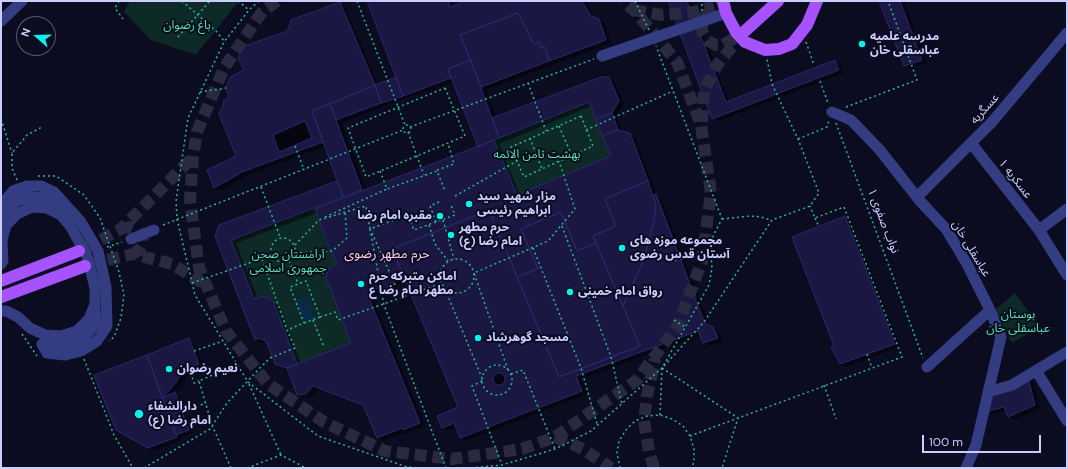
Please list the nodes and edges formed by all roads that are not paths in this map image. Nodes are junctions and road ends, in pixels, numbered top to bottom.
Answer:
1 (22, 1) edge
2 (778, 1) edge
3 (817, 1) edge
4 (727, 4) edge
5 (1, 21) edge
6 (745, 32) tunnel mouth
7 (1067, 34) edge
8 (602, 56) road end
9 (832, 112) road end
10 (971, 143) junction
11 (917, 197) junction
12 (1, 205) edge
13 (1067, 210) edge
14 (61, 215) junction
15 (1, 216) edge
16 (154, 230) road end
17 (1040, 230) junction
18 (1, 238) edge
19 (131, 238) tunnel mouth
20 (100, 250) junction
21 (84, 258) junction
22 (1, 264) edge
23 (1067, 275) edge
24 (1, 282) edge
25 (1, 297) edge
26 (95, 304) junction
27 (990, 310) junction
28 (1, 311) edge
29 (30, 328) junction
30 (42, 344) junction
31 (1067, 352) edge
32 (927, 367) road end
33 (1037, 372) junction
34 (988, 392) junction
35 (1067, 421) edge
36 (966, 468) edge

1 - 5 street
2 - 6 main road
3 - 4 main road
4 - 8 street
7 - 10 street, عسگریه
9 - 11 street, عباسقلی خان
10 - 11 street, عسگریه
10 - 17 street, عسکریه ۱
11 - 27 street, عباسقلی خان
12 - 20 street
13 - 17 street
14 - 15 street
14 - 18 street
14 - 21 street
16 - 19 street
17 - 23 street, عسکریه ۱
18 - 22 street
20 - 21 street
20 - 30 street
21 - 24 main road
21 - 25 main road
21 - 26 street
26 - 29 street
26 - 30 street
27 - 32 street
27 - 34 street, عباسقلی خان
28 - 29 street
29 - 30 street
31 - 33 street
33 - 34 street
33 - 35 street
34 - 36 street, عباسقلی خان

